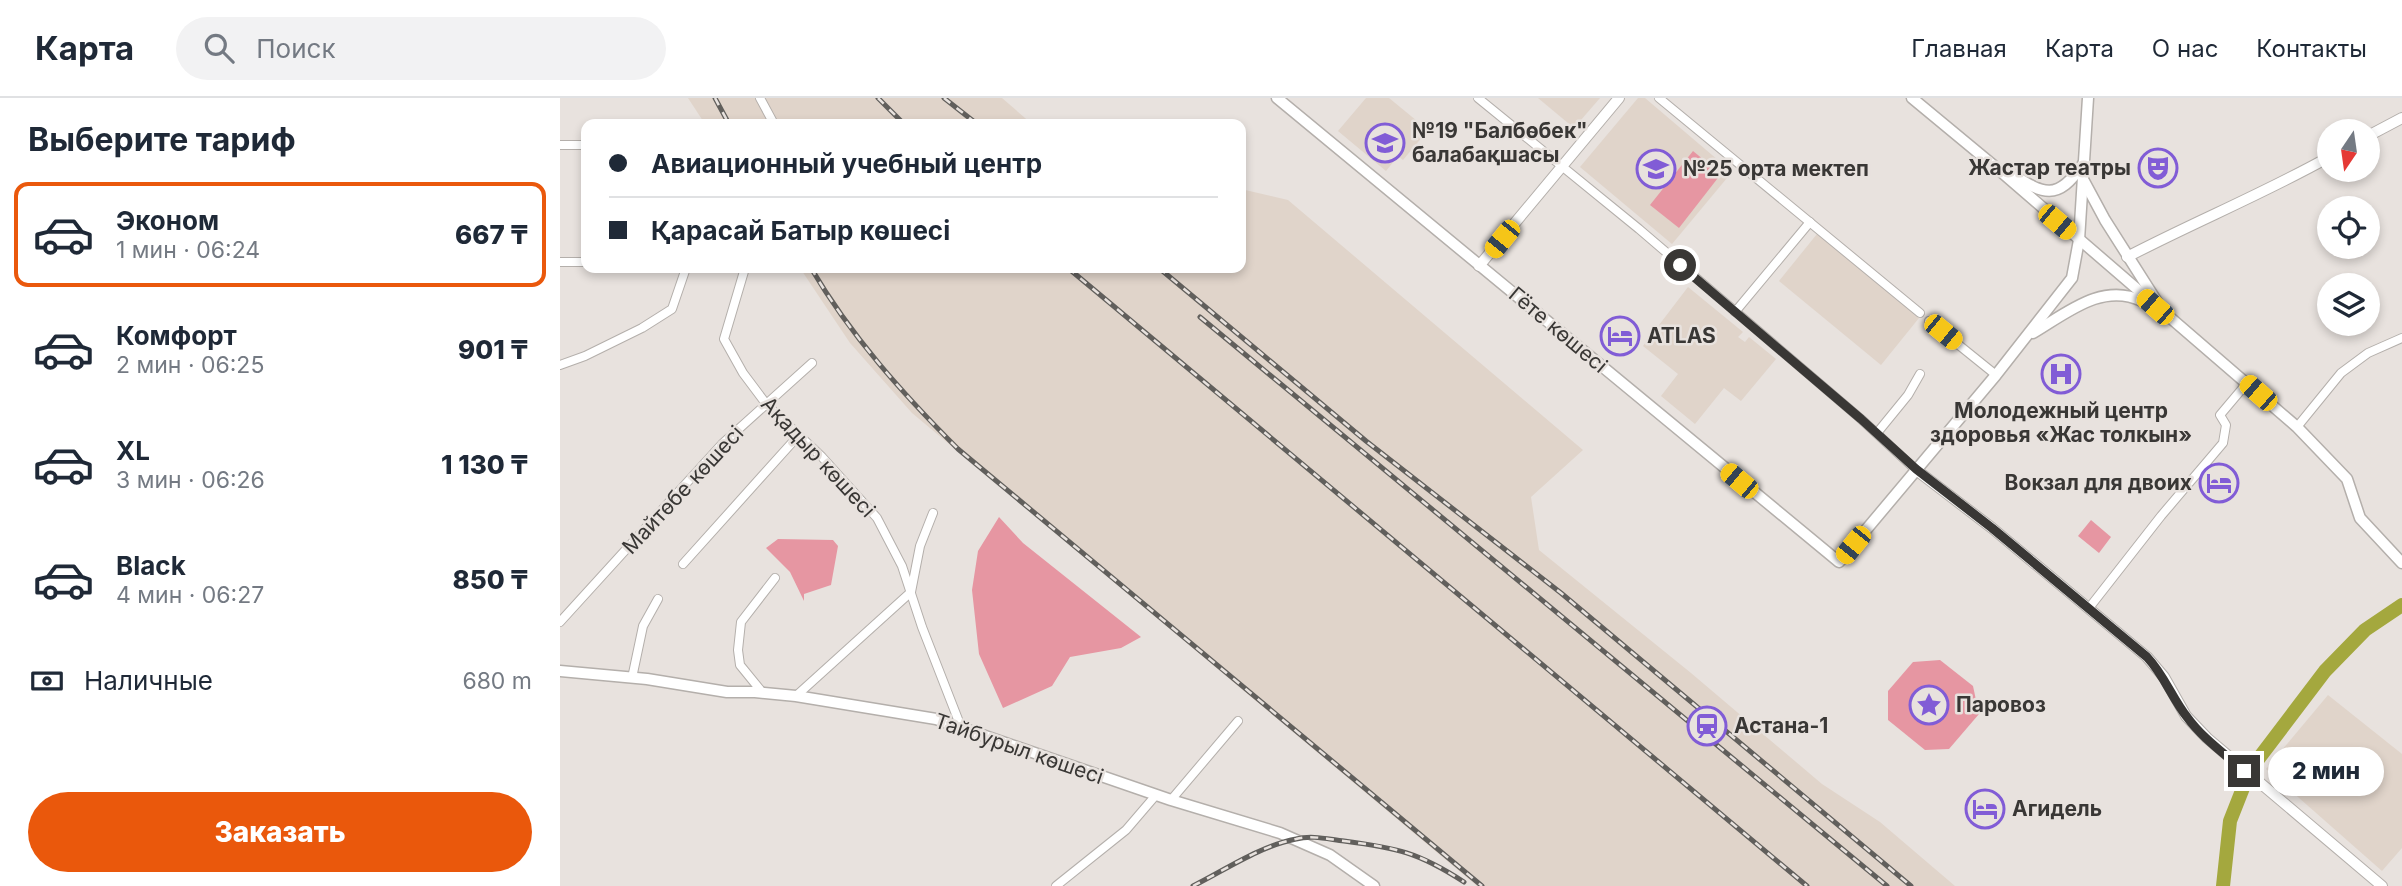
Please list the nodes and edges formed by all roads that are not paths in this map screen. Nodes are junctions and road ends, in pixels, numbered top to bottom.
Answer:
1 (760, 98) edge
2 (1277, 98) edge
3 (1478, 98) edge
4 (1619, 98) edge
5 (1659, 98) edge
6 (1912, 98) edge
7 (2088, 98) edge
8 (2402, 118) edge
9 (771, 119) edge
10 (2380, 130) edge
11 (560, 145) edge
12 (581, 145) edge
13 (1982, 156) junction
14 (2084, 162) junction
15 (2317, 164) edge
16 (1562, 166) junction
17 (2083, 180) junction
18 (1810, 222) junction
19 (2079, 240) junction
20 (2127, 257) junction
21 (560, 262) edge
22 (581, 262) edge
23 (1479, 266) junction
24 (685, 273) edge
25 (744, 273) edge
26 (2155, 307) junction
27 (1735, 312) junction
28 (1920, 313) dead end
29 (2166, 316) junction
30 (1929, 321) dead end
31 (2027, 336) junction
32 (2402, 338) edge
33 (812, 363) dead end
34 (560, 365) edge
35 (1920, 373) dead end
36 (1996, 375) junction
37 (2247, 383) junction
38 (767, 405) junction
39 (2297, 427) junction
40 (1877, 433) junction
41 (798, 436) junction
42 (1916, 469) junction
43 (933, 513) dead end
44 (2402, 563) edge
45 (683, 564) dead end
46 (775, 578) dead end
47 (911, 592) junction
48 (657, 599) dead end
49 (2089, 608) junction
50 (560, 622) edge
51 (560, 671) edge
52 (632, 678) junction
53 (762, 692) junction
54 (796, 696) junction
55 (1238, 721) dead end
56 (961, 727) junction
57 (1156, 795) junction
58 (1171, 800) junction
59 (1056, 886) edge
60 (1374, 886) edge
61 (2382, 886) edge

1 - 9 street
2 - 23 main road, Гёте көшесі
3 - 16 street
4 - 16 street
5 - 18 street
6 - 13 main road
7 - 14 main road
8 - 10 street
11 - 12 street
13 - 14 main road
13 - 19 main road
14 - 17 main road
15 - 20 street
16 - 23 street
16 - 27 street
17 - 19 main road
17 - 20 main road
18 - 27 street
18 - 28 street
19 - 26 main road
19 - 31 main road
20 - 29 main road
21 - 22 street
23 - 42 main road, Гёте көшесі
24 - 34 street
25 - 38 street, Ақадыр көшесі
26 - 29 main road
26 - 31 main road
27 - 40 street
29 - 37 main road
30 - 36 street
31 - 36 main road
32 - 39 street
33 - 38 street, Майтөбе көшесі
35 - 40 street
36 - 42 main road
37 - 39 main road
37 - 49 street
38 - 41 street, Ақадыр көшесі
38 - 50 street, Майтөбе көшесі
39 - 44 main road
40 - 42 street
41 - 45 street
41 - 47 street, Ақадыр көшесі
42 - 49 street
43 - 47 street
46 - 53 street
47 - 54 street
47 - 56 street, Ақадыр көшесі
48 - 52 street
49 - 61 street
51 - 52 main road, Тайбурыл көшесі
52 - 53 main road, Тайбурыл көшесі
53 - 54 main road, Тайбурыл көшесі
54 - 56 main road, Тайбурыл көшесі
55 - 58 street
56 - 57 main road, Тайбурыл көшесі
57 - 58 main road, Тайбурыл көшесі
57 - 59 street
58 - 60 main road, Тайбурыл көшесі

